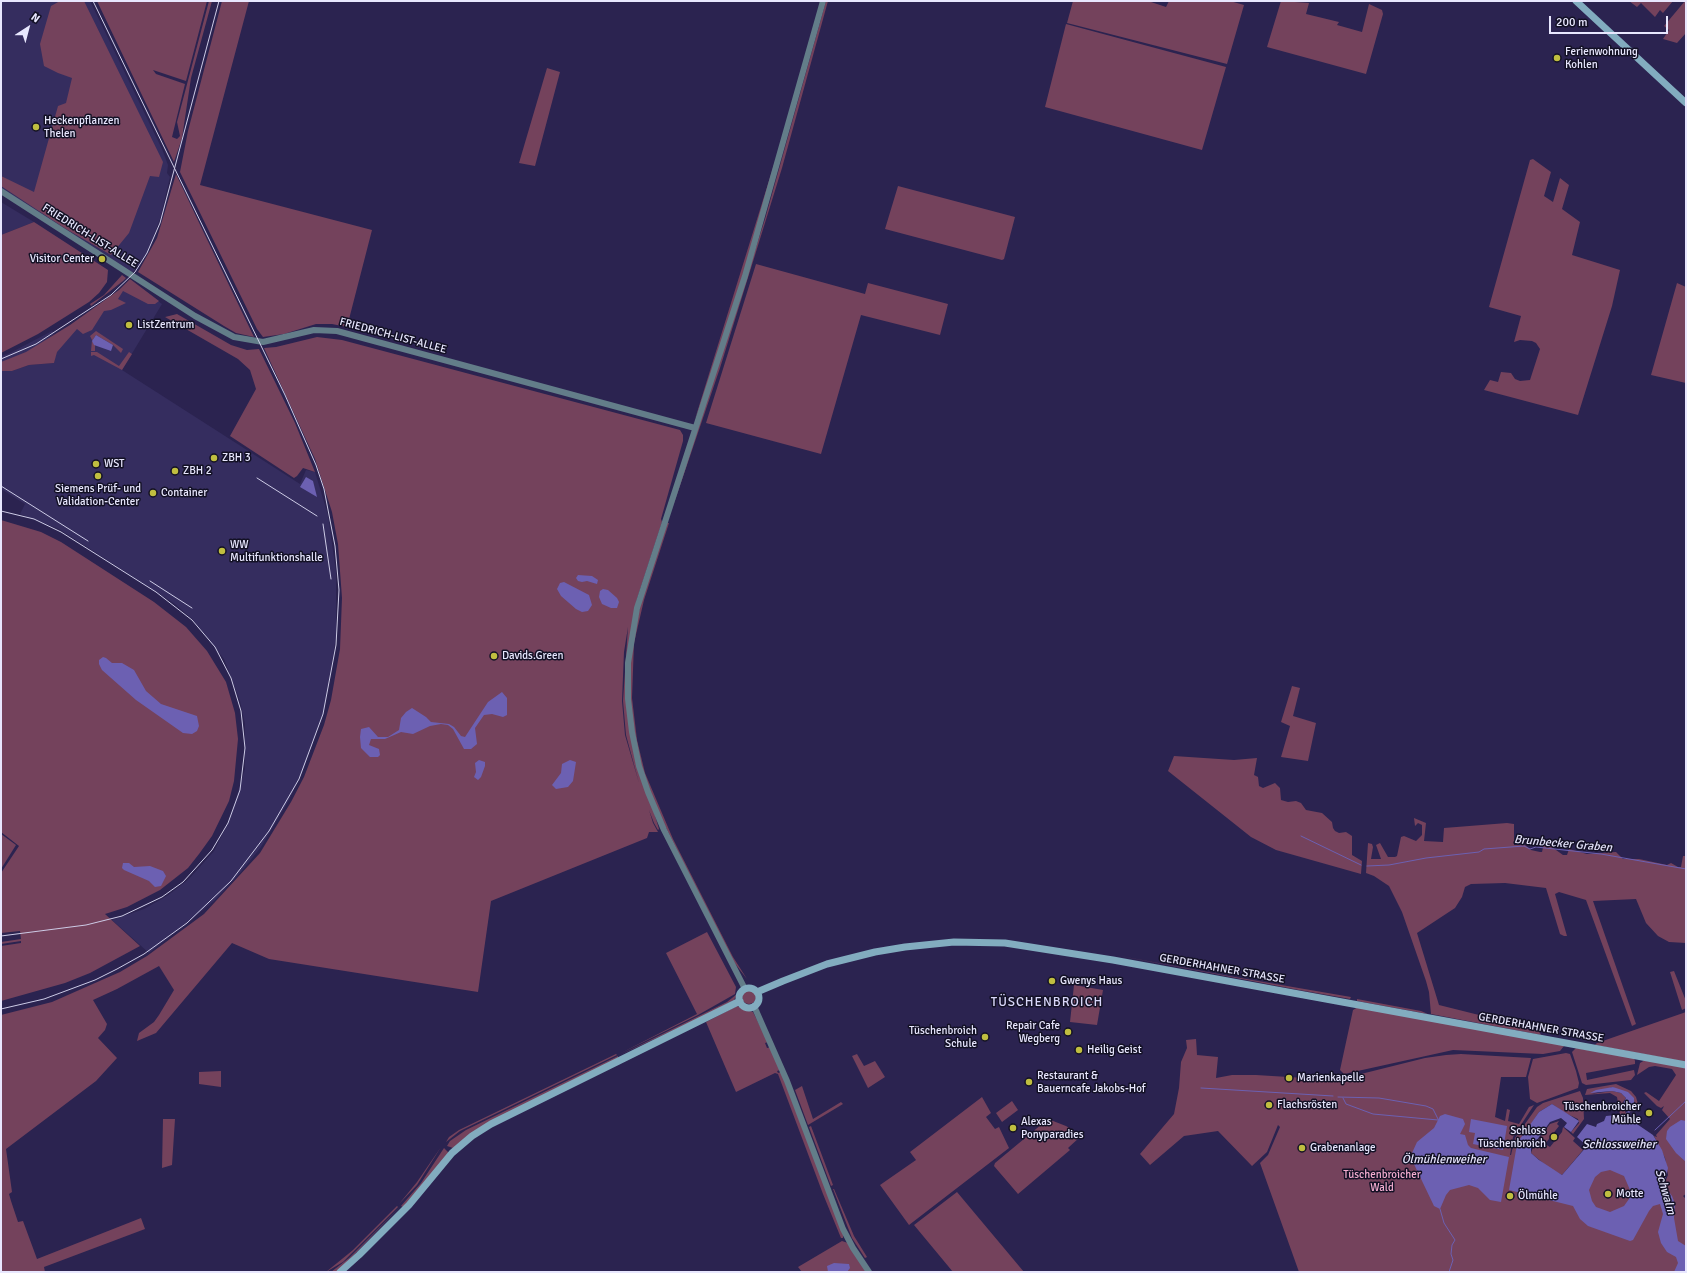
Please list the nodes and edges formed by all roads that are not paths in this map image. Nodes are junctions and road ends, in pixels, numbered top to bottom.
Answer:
1 (823, 1) edge
2 (1576, 1) edge
3 (1686, 103) edge
4 (1, 191) edge
5 (695, 428) junction
6 (745, 989) junction
7 (757, 992) junction
8 (740, 1001) junction
9 (754, 1006) junction
10 (1686, 1065) edge
11 (340, 1272) edge
12 (869, 1272) edge

1 - 5 street
2 - 3 main road
4 - 5 street, FRIEDRICH-LIST-ALLEE
5 - 6 street
6 - 7 main road
6 - 8 main road
7 - 9 main road
7 - 10 main road, GERDERHAHNER STRASSE
8 - 9 main road
8 - 11 main road
9 - 12 street

